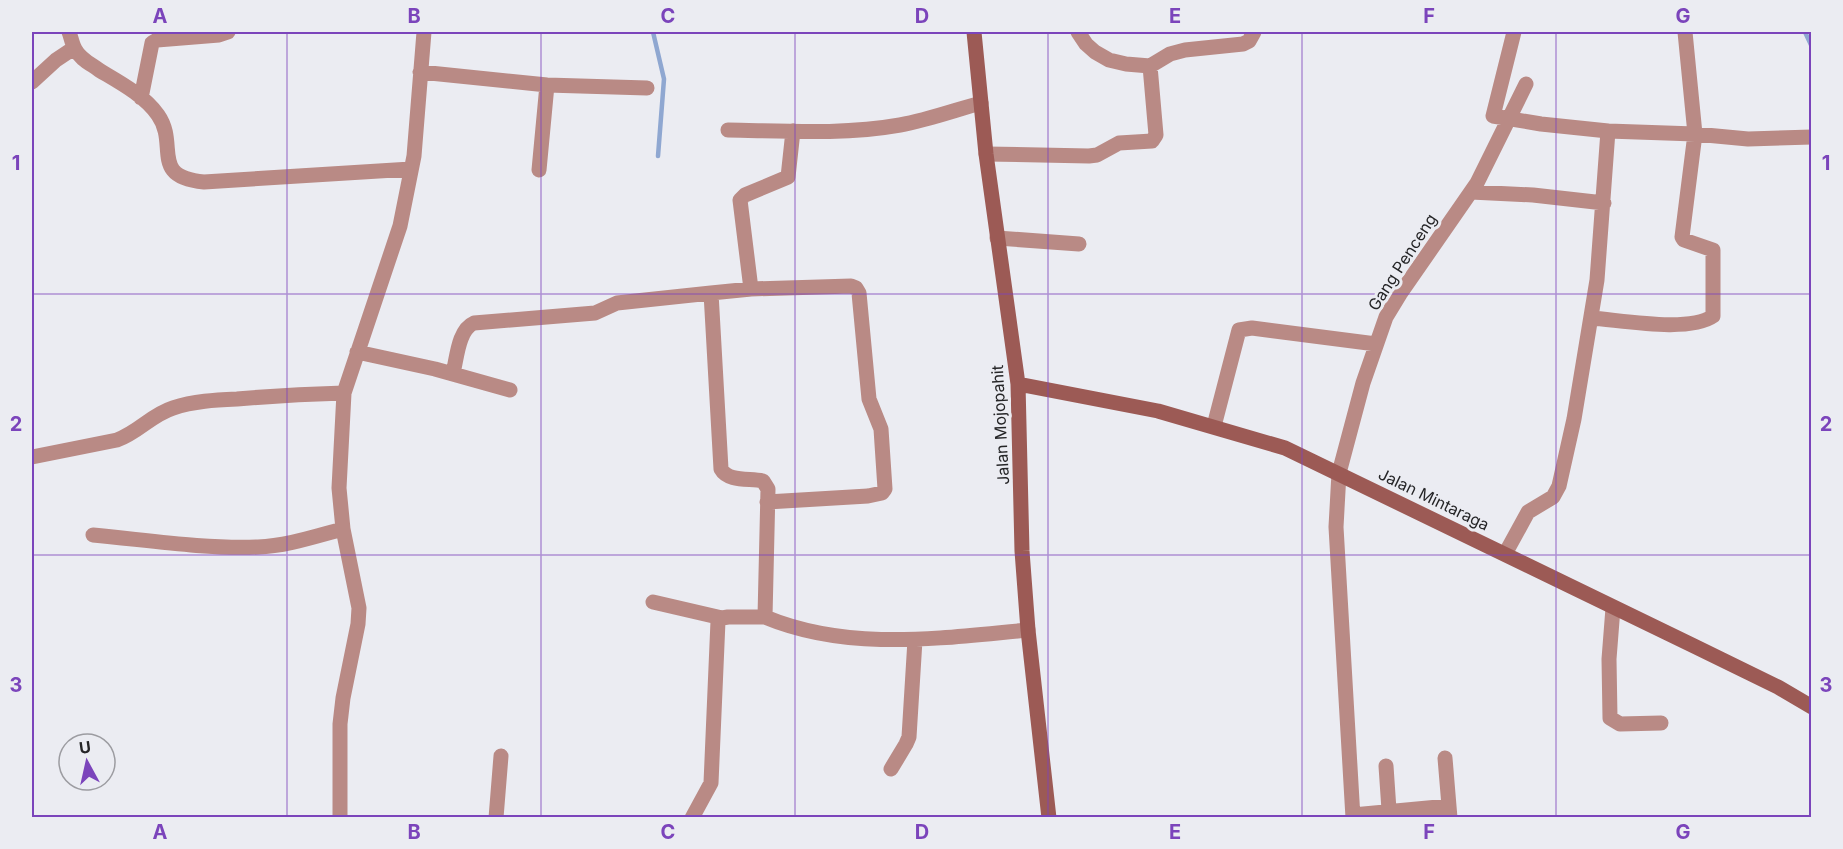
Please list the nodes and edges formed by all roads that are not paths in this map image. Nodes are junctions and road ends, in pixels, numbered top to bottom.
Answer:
1 (69, 32) edge
2 (228, 32) edge
3 (424, 32) edge
4 (974, 32) edge
5 (1078, 32) edge
6 (1254, 32) edge
7 (1514, 32) edge
8 (1685, 32) edge
9 (74, 48) junction
10 (1150, 66) junction
11 (420, 72) junction
12 (32, 82) edge
13 (1526, 84) dead end
14 (548, 85) junction
15 (647, 88) dead end
16 (141, 98) junction
17 (981, 103) junction
18 (728, 130) dead end
19 (793, 131) junction
20 (1608, 131) junction
21 (1695, 134) junction
22 (1812, 137) edge
23 (986, 154) junction
24 (411, 169) junction
25 (539, 170) dead end
26 (1471, 192) junction
27 (1604, 203) junction
28 (997, 238) junction
29 (1079, 244) dead end
30 (750, 289) junction
31 (711, 293) junction
32 (1591, 318) junction
33 (1376, 344) junction
34 (357, 352) junction
35 (453, 374) junction
36 (1018, 384) junction
37 (510, 390) dead end
38 (344, 393) junction
39 (1214, 426) junction
40 (32, 457) edge
41 (1340, 473) junction
42 (767, 502) junction
43 (343, 529) junction
44 (93, 535) dead end
45 (1505, 554) junction
46 (653, 602) dead end
47 (1613, 608) junction
48 (765, 617) junction
49 (722, 618) junction
50 (1028, 630) junction
51 (915, 640) junction
52 (1812, 707) edge
53 (1661, 723) dead end
54 (501, 756) dead end
55 (1444, 758) dead end
56 (1386, 766) dead end
57 (891, 769) dead end
58 (1389, 810) junction
59 (1450, 812) edge
60 (1353, 816) edge
61 (340, 818) edge
62 (496, 818) edge
63 (692, 818) edge
64 (1049, 818) edge

1 - 9 street
2 - 16 street
3 - 11 street
4 - 17 street, Jalan Mojopahit
5 - 10 street
6 - 10 street
7 - 20 street
8 - 21 street
9 - 12 street
9 - 16 street
10 - 23 street
11 - 14 street
11 - 24 street
13 - 26 street, Gang Penceng
14 - 15 street
14 - 25 street
16 - 24 street
17 - 19 street
17 - 23 street, Jalan Mojopahit
18 - 19 street
19 - 30 street
20 - 21 street
20 - 27 street
21 - 22 street
21 - 32 street
23 - 28 street, Jalan Mojopahit
24 - 34 street
26 - 27 street
26 - 33 street, Gang Penceng
27 - 32 street
28 - 29 street
28 - 36 street, Jalan Mojopahit
30 - 31 street
30 - 42 street
31 - 35 street
31 - 42 street
32 - 45 street
33 - 39 street
33 - 41 street, Gang Penceng
34 - 35 street
34 - 38 street
35 - 37 street
36 - 39 street, Jalan Mintaraga
36 - 50 street, Jalan Mojopahit
38 - 40 street
38 - 43 street
39 - 41 street, Jalan Mintaraga
41 - 45 street, Jalan Mintaraga
41 - 60 street, Gang Penceng
42 - 48 street
43 - 44 street
43 - 61 street
45 - 47 street, Jalan Mintaraga
46 - 49 street
47 - 52 street, Jalan Mintaraga
47 - 53 street
48 - 49 street
48 - 51 street
49 - 63 street
50 - 51 street
50 - 64 street, Jalan Mojopahit
51 - 57 street
54 - 62 street
55 - 59 street
56 - 58 street
58 - 59 street
58 - 60 street

